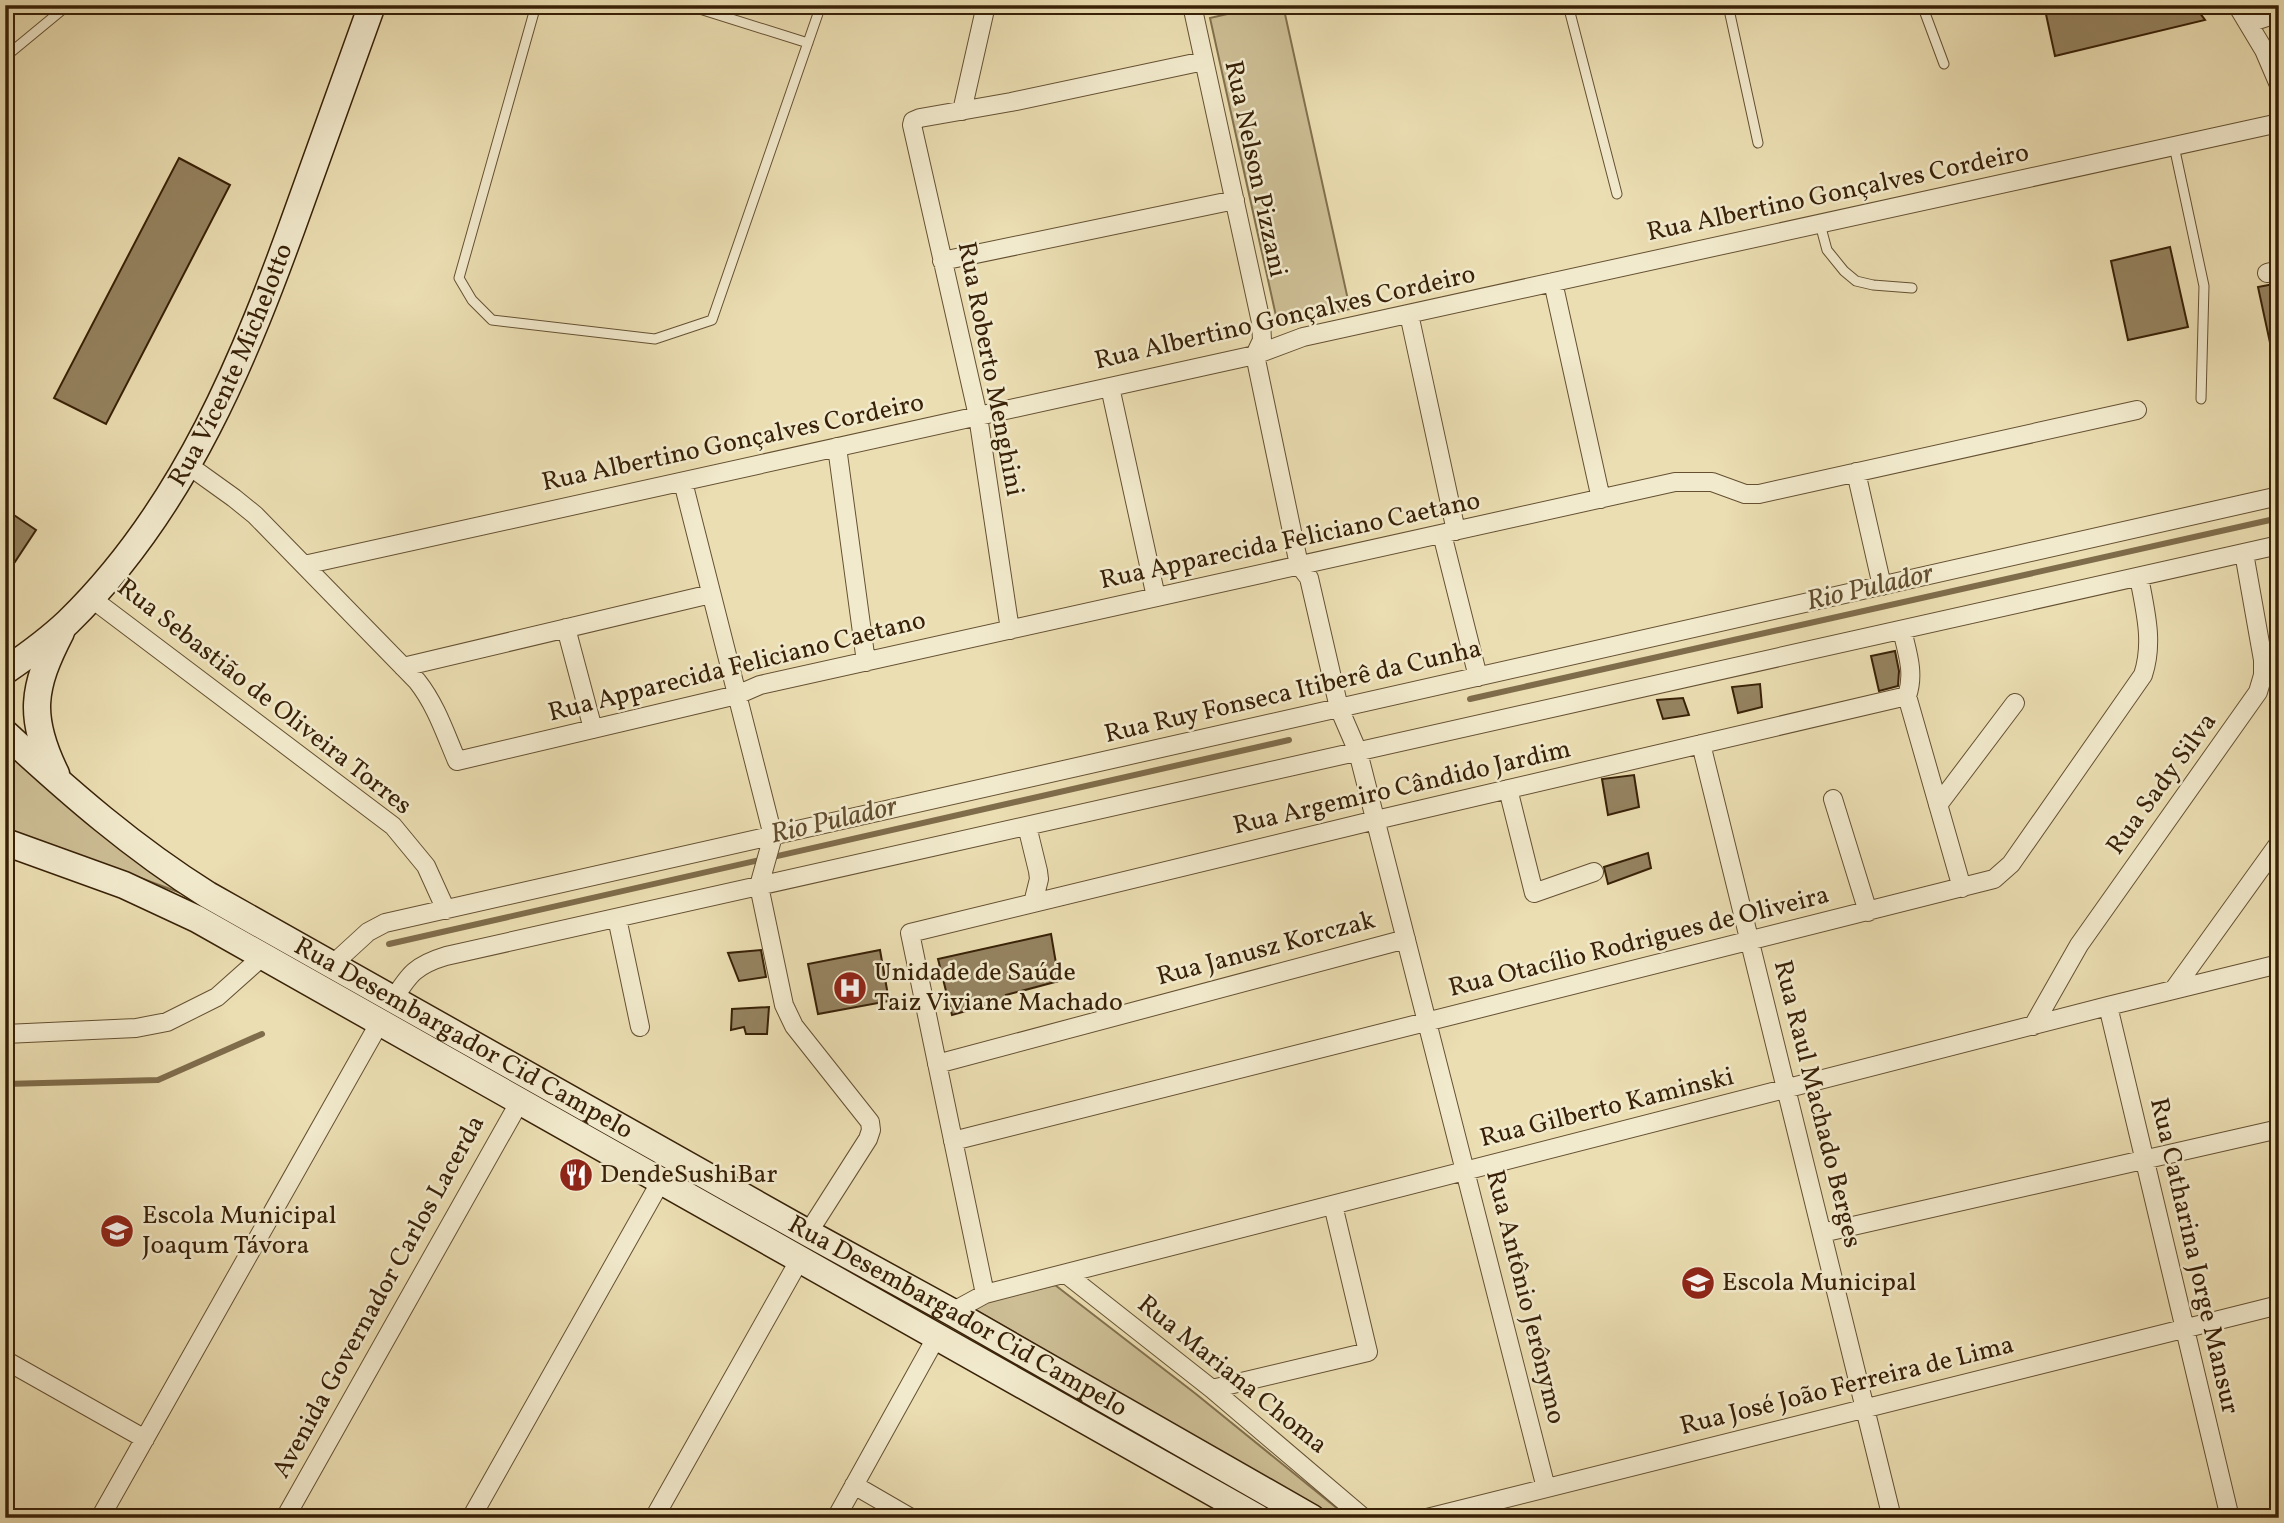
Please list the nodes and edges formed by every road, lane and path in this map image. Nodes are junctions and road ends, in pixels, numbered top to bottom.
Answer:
1 (68, 5) edge
2 (372, 5) edge
3 (536, 5) edge
4 (687, 5) edge
5 (821, 5) edge
6 (986, 5) edge
7 (1192, 5) edge
8 (1568, 5) edge
9 (1728, 5) edge
10 (1922, 5) edge
11 (2236, 5) edge
12 (2279, 13) edge
13 (2249, 23) junction
14 (808, 44) junction
15 (5, 57) edge
16 (1204, 61) junction
17 (1944, 64) dead end
18 (2279, 85) edge
19 (962, 111) junction
20 (2279, 123) edge
21 (1758, 143) dead end
22 (2175, 146) junction
23 (1617, 194) dead end
24 (1235, 200) junction
25 (1820, 223) junction
26 (942, 261) junction
27 (1553, 282) junction
28 (1912, 288) dead end
29 (1409, 314) junction
30 (1255, 355) junction
31 (1110, 387) junction
32 (2201, 399) dead end
33 (2137, 410) dead end
34 (978, 416) junction
35 (837, 447) junction
36 (188, 465) junction
37 (1856, 472) junction
38 (683, 482) junction
39 (2279, 496) edge
40 (1601, 499) junction
41 (1449, 532) junction
42 (2279, 545) edge
43 (2244, 553) junction
44 (304, 565) junction
45 (1299, 565) junction
46 (2139, 577) junction
47 (1882, 586) junction
48 (711, 594) junction
49 (1156, 597) junction
50 (91, 598) junction
51 (66, 624) junction
52 (566, 628) junction
53 (1010, 630) junction
54 (1902, 630) junction
55 (866, 662) junction
56 (403, 667) junction
57 (5, 671) edge
58 (1478, 677) junction
59 (737, 695) junction
60 (1907, 696) junction
61 (2015, 703) dead end
62 (1339, 708) junction
63 (593, 729) junction
64 (9, 740) edge
65 (1702, 744) junction
66 (1358, 752) junction
67 (62, 785) junction
68 (1508, 789) junction
69 (1833, 799) dead end
70 (1938, 805) junction
71 (1376, 820) junction
72 (1027, 826) junction
73 (773, 836) junction
74 (5, 842) edge
75 (2279, 843) edge
76 (1594, 872) dead end
77 (759, 886) junction
78 (1962, 888) junction
79 (1033, 903) junction
80 (446, 910) junction
81 (1868, 912) junction
82 (617, 918) junction
83 (1406, 939) junction
84 (1750, 942) junction
85 (262, 956) junction
86 (2279, 964) edge
87 (332, 965) junction
88 (2174, 989) junction
89 (2108, 1006) junction
90 (386, 1011) junction
91 (1427, 1022) junction
92 (2033, 1026) junction
93 (640, 1027) dead end
94 (5, 1034) edge
95 (937, 1064) junction
96 (1786, 1089) junction
97 (520, 1101) junction
98 (2279, 1129) edge
99 (953, 1141) junction
100 (2144, 1159) junction
101 (1465, 1171) junction
102 (661, 1181) junction
103 (1333, 1205) junction
104 (808, 1233) junction
105 (1822, 1233) junction
106 (800, 1259) junction
107 (1066, 1274) junction
108 (985, 1294) junction
109 (2279, 1305) edge
110 (953, 1312) junction
111 (2185, 1329) junction
112 (937, 1336) junction
113 (5, 1360) edge
114 (1212, 1389) junction
115 (1865, 1409) junction
116 (145, 1438) junction
117 (854, 1485) junction
118 (1546, 1488) junction
119 (100, 1518) edge
120 (285, 1518) edge
121 (471, 1518) edge
122 (654, 1518) edge
123 (836, 1518) edge
124 (911, 1518) edge
125 (1258, 1518) edge
126 (1312, 1518) edge
127 (1364, 1518) edge
128 (1427, 1518) edge
129 (1892, 1518) edge
130 (2230, 1518) edge

1 - 15 lane
2 - 36 main road, Rua Vicente Michelotto
3 - 14 lane
4 - 14 lane
5 - 14 lane
6 - 19 street
7 - 16 street, Rua Nelson Pizzani
8 - 23 lane
9 - 21 lane
10 - 17 lane
11 - 13 street
12 - 13 street
13 - 18 street
16 - 19 street
16 - 24 street, Rua Nelson Pizzani
19 - 26 street, Rua Roberto Menghini
20 - 22 street, Rua Albertino Gonçalves Cordeiro
22 - 25 street, Rua Albertino Gonçalves Cordeiro
22 - 32 lane
24 - 26 street
24 - 30 street, Rua Nelson Pizzani
25 - 27 street, Rua Albertino Gonçalves Cordeiro
25 - 28 lane
26 - 34 street, Rua Roberto Menghini
27 - 29 street, Rua Albertino Gonçalves Cordeiro
27 - 40 street
29 - 30 street, Rua Albertino Gonçalves Cordeiro
29 - 41 street
30 - 31 street, Rua Albertino Gonçalves Cordeiro
30 - 45 street, Rua Nelson Pizzani
31 - 34 street, Rua Albertino Gonçalves Cordeiro
31 - 49 street
33 - 37 street, Rua Apparecida Feliciano Caetano
34 - 35 street, Rua Albertino Gonçalves Cordeiro
34 - 53 street, Rua Roberto Menghini
35 - 38 street, Rua Albertino Gonçalves Cordeiro
35 - 55 street
36 - 44 street
36 - 50 main road, Rua Vicente Michelotto
37 - 40 street, Rua Apparecida Feliciano Caetano
37 - 47 street
38 - 44 street, Rua Albertino Gonçalves Cordeiro
38 - 48 street
39 - 47 street, Rua Ruy Fonseca Itiberê da Cunha
40 - 41 street, Rua Apparecida Feliciano Caetano
41 - 45 street, Rua Apparecida Feliciano Caetano
41 - 58 street
42 - 43 street
43 - 46 street
43 - 92 street, Rua Sady Silva
44 - 56 street
45 - 49 street, Rua Apparecida Feliciano Caetano
45 - 62 street, Rua Nelson Pizzani
46 - 54 street
46 - 78 street, Rua Otacílio Rodrigues de Oliveira
47 - 58 street, Rua Ruy Fonseca Itiberê da Cunha
48 - 52 street
48 - 59 street
49 - 53 street, Rua Apparecida Feliciano Caetano
50 - 51 main road, Rua Vicente Michelotto
50 - 80 street, Rua Sebastião de Oliveira Torres
51 - 57 main road, Rua Vicente Michelotto
51 - 67 main road
52 - 56 street
52 - 63 street
53 - 55 street, Rua Apparecida Feliciano Caetano
54 - 60 street
54 - 66 street
55 - 59 street, Rua Apparecida Feliciano Caetano
56 - 63 street, Rua Apparecida Feliciano Caetano
58 - 62 street, Rua Ruy Fonseca Itiberê da Cunha
59 - 63 street, Rua Apparecida Feliciano Caetano
59 - 73 street
60 - 65 street, Rua Argemiro Cândido Jardim
60 - 70 street
61 - 70 street
62 - 66 street, Rua Nelson Pizzani
62 - 73 street, Rua Ruy Fonseca Itiberê da Cunha
64 - 67 main road, Rua Desembargador Cid Campelo
65 - 68 street, Rua Argemiro Cândido Jardim
65 - 84 street, Rua Raul Machado Berges
66 - 71 street, Rua Antônio Jerônymo
66 - 72 street
67 - 87 main road, Rua Desembargador Cid Campelo
68 - 71 street, Rua Argemiro Cândido Jardim
68 - 76 street
69 - 81 street
70 - 78 street
71 - 79 street, Rua Argemiro Cândido Jardim
71 - 83 street, Rua Antônio Jerônymo
72 - 77 street
72 - 79 street
73 - 77 street
73 - 80 street, Rua Ruy Fonseca Itiberê da Cunha
74 - 85 main road, Rua Desembargador Cid Campelo
75 - 88 street
77 - 82 street
77 - 104 street
78 - 81 street, Rua Otacílio Rodrigues de Oliveira
79 - 95 street, Rua Argemiro Cândido Jardim
80 - 87 street, Rua Ruy Fonseca Itiberê da Cunha
81 - 84 street, Rua Otacílio Rodrigues de Oliveira
82 - 90 street
82 - 93 street
83 - 91 street, Rua Antônio Jerônymo
83 - 95 street, Rua Janusz Korczak
84 - 91 street, Rua Otacílio Rodrigues de Oliveira
84 - 96 street, Rua Raul Machado Berges
85 - 90 main road, Rua Desembargador Cid Campelo
85 - 94 street
86 - 88 street, Rua Gilberto Kaminski
87 - 90 main road, Rua Desembargador Cid Campelo
88 - 89 street, Rua Gilberto Kaminski
89 - 92 street, Rua Gilberto Kaminski
89 - 100 street, Rua Catharina Jorge Mansur
90 - 97 main road, Rua Desembargador Cid Campelo
90 - 104 main road, Rua Desembargador Cid Campelo
90 - 116 street
91 - 99 street, Rua Otacílio Rodrigues de Oliveira
91 - 101 street, Rua Antônio Jerônymo
92 - 96 street, Rua Gilberto Kaminski
95 - 99 street
96 - 101 street, Rua Gilberto Kaminski
96 - 105 street, Rua Raul Machado Berges
97 - 102 main road, Rua Desembargador Cid Campelo
97 - 120 street, Avenida Governador Carlos Lacerda
98 - 100 street
99 - 108 street
100 - 105 street
100 - 111 street, Rua Catharina Jorge Mansur
101 - 103 street, Rua Gilberto Kaminski
101 - 118 street, Rua Antônio Jerônymo
102 - 106 main road, Rua Desembargador Cid Campelo
102 - 121 street
103 - 107 street, Rua Gilberto Kaminski
103 - 114 street
104 - 110 main road, Rua Desembargador Cid Campelo
105 - 115 street, Rua Raul Machado Berges
106 - 112 main road, Rua Desembargador Cid Campelo
106 - 122 street
107 - 108 street, Rua Gilberto Kaminski
107 - 114 street, Rua Mariana Choma
108 - 110 street, Rua Gilberto Kaminski
109 - 111 street, Rua José João Ferreira de Lima
110 - 112 main road
110 - 126 main road, Rua Desembargador Cid Campelo
111 - 115 street, Rua José João Ferreira de Lima
111 - 130 street, Rua Catharina Jorge Mansur
112 - 117 street
112 - 125 main road, Rua Desembargador Cid Campelo
113 - 116 street
114 - 127 street, Rua Mariana Choma
115 - 118 street, Rua José João Ferreira de Lima
115 - 129 street, Rua Raul Machado Berges
116 - 119 street
117 - 123 street
117 - 124 street
118 - 128 street, Rua José João Ferreira de Lima

